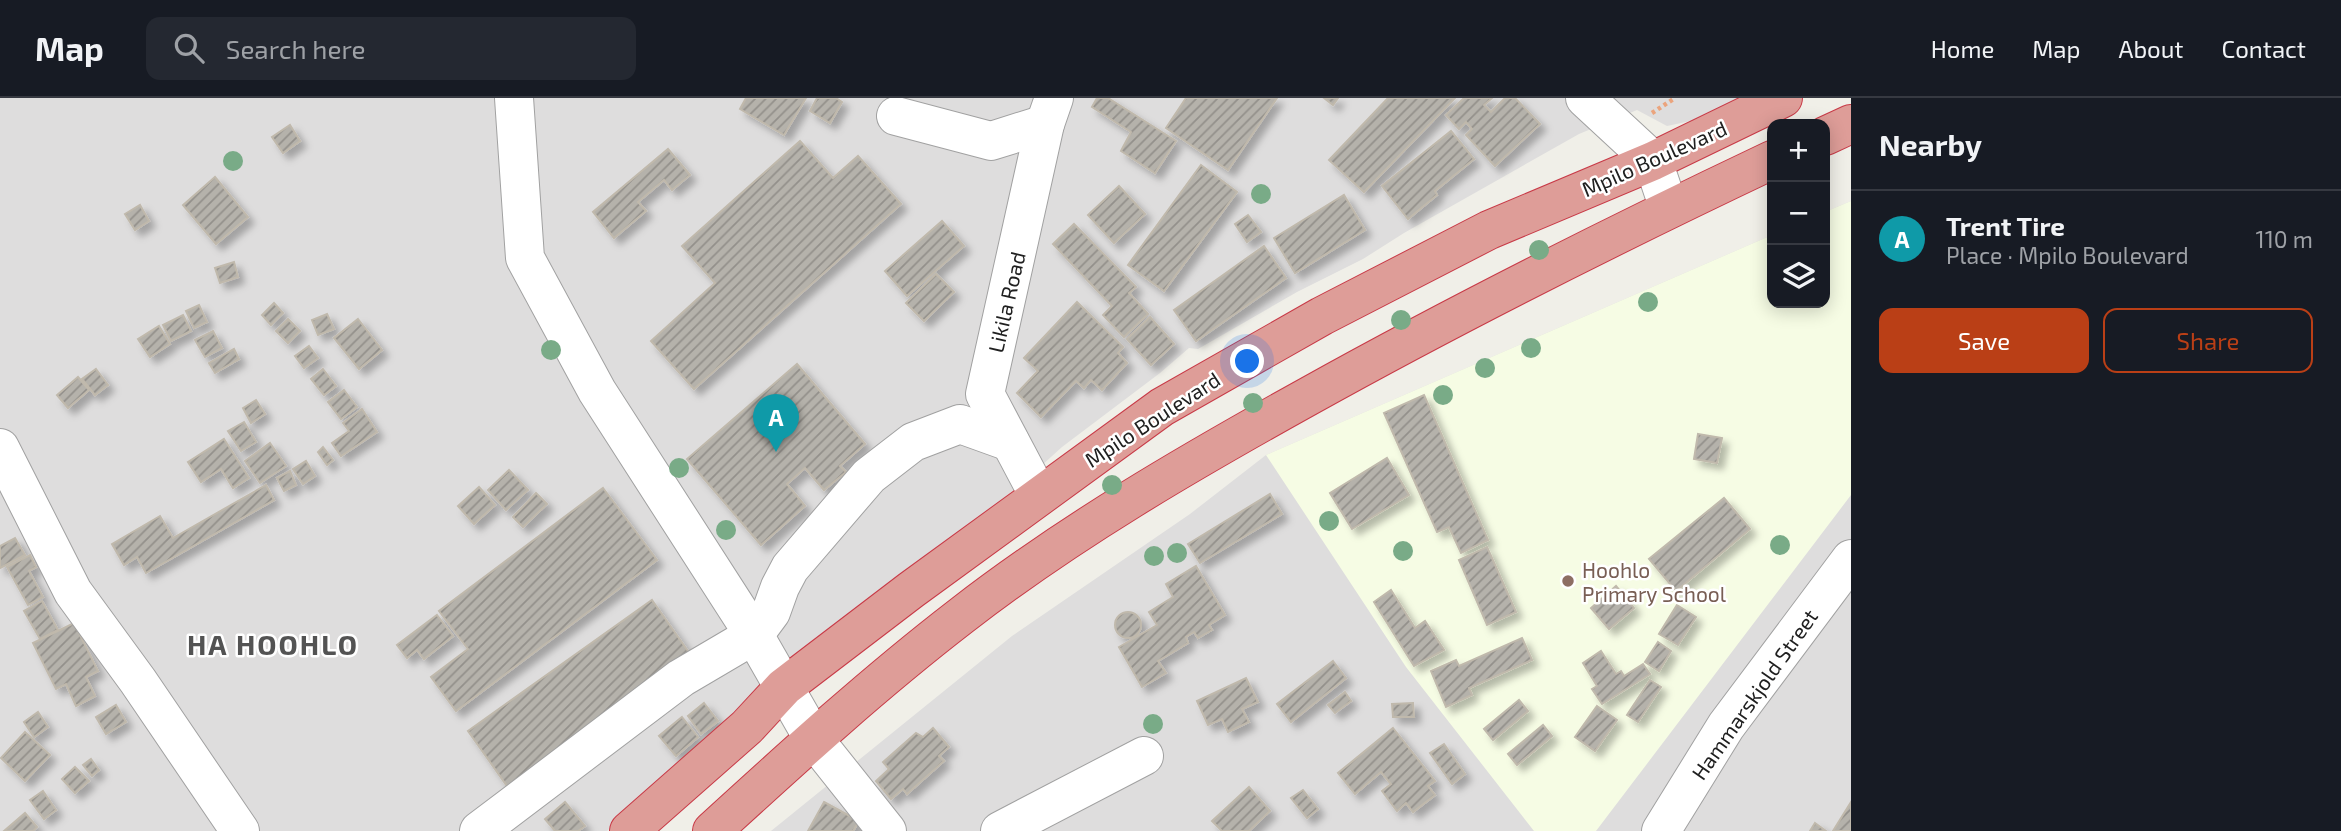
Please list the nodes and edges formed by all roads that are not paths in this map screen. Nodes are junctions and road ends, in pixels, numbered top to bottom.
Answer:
1 (514, 98) edge
2 (1585, 98) edge
3 (1783, 98) edge
4 (1050, 111) edge
5 (896, 116) dead end
6 (1851, 124) edge
7 (1830, 134) edge
8 (1653, 161) junction
9 (1767, 162) edge
10 (1668, 209) junction
11 (1010, 442) junction
12 (0, 448) edge
13 (1039, 496) junction
14 (1851, 559) edge
15 (754, 635) junction
16 (784, 687) junction
17 (813, 738) junction
18 (1144, 756) dead end
19 (240, 831) edge
20 (479, 831) edge
21 (629, 831) edge
22 (712, 831) edge
23 (887, 831) edge
24 (1000, 831) edge
25 (1661, 831) edge

1 - 15 street
2 - 8 street
3 - 8 highway, Mpilo Boulevard
4 - 5 street
4 - 11 street, Likila Road
6 - 7 highway
8 - 10 street
8 - 13 highway, Mpilo Boulevard
9 - 10 highway
10 - 17 highway
11 - 13 street, Likila Road
11 - 15 street
12 - 19 street
13 - 16 highway, Mpilo Boulevard
14 - 25 street, Hammarskjold Street
15 - 16 street
15 - 20 street
16 - 17 street
16 - 21 highway, Mpilo Boulevard
17 - 22 highway
17 - 23 street
18 - 24 street

